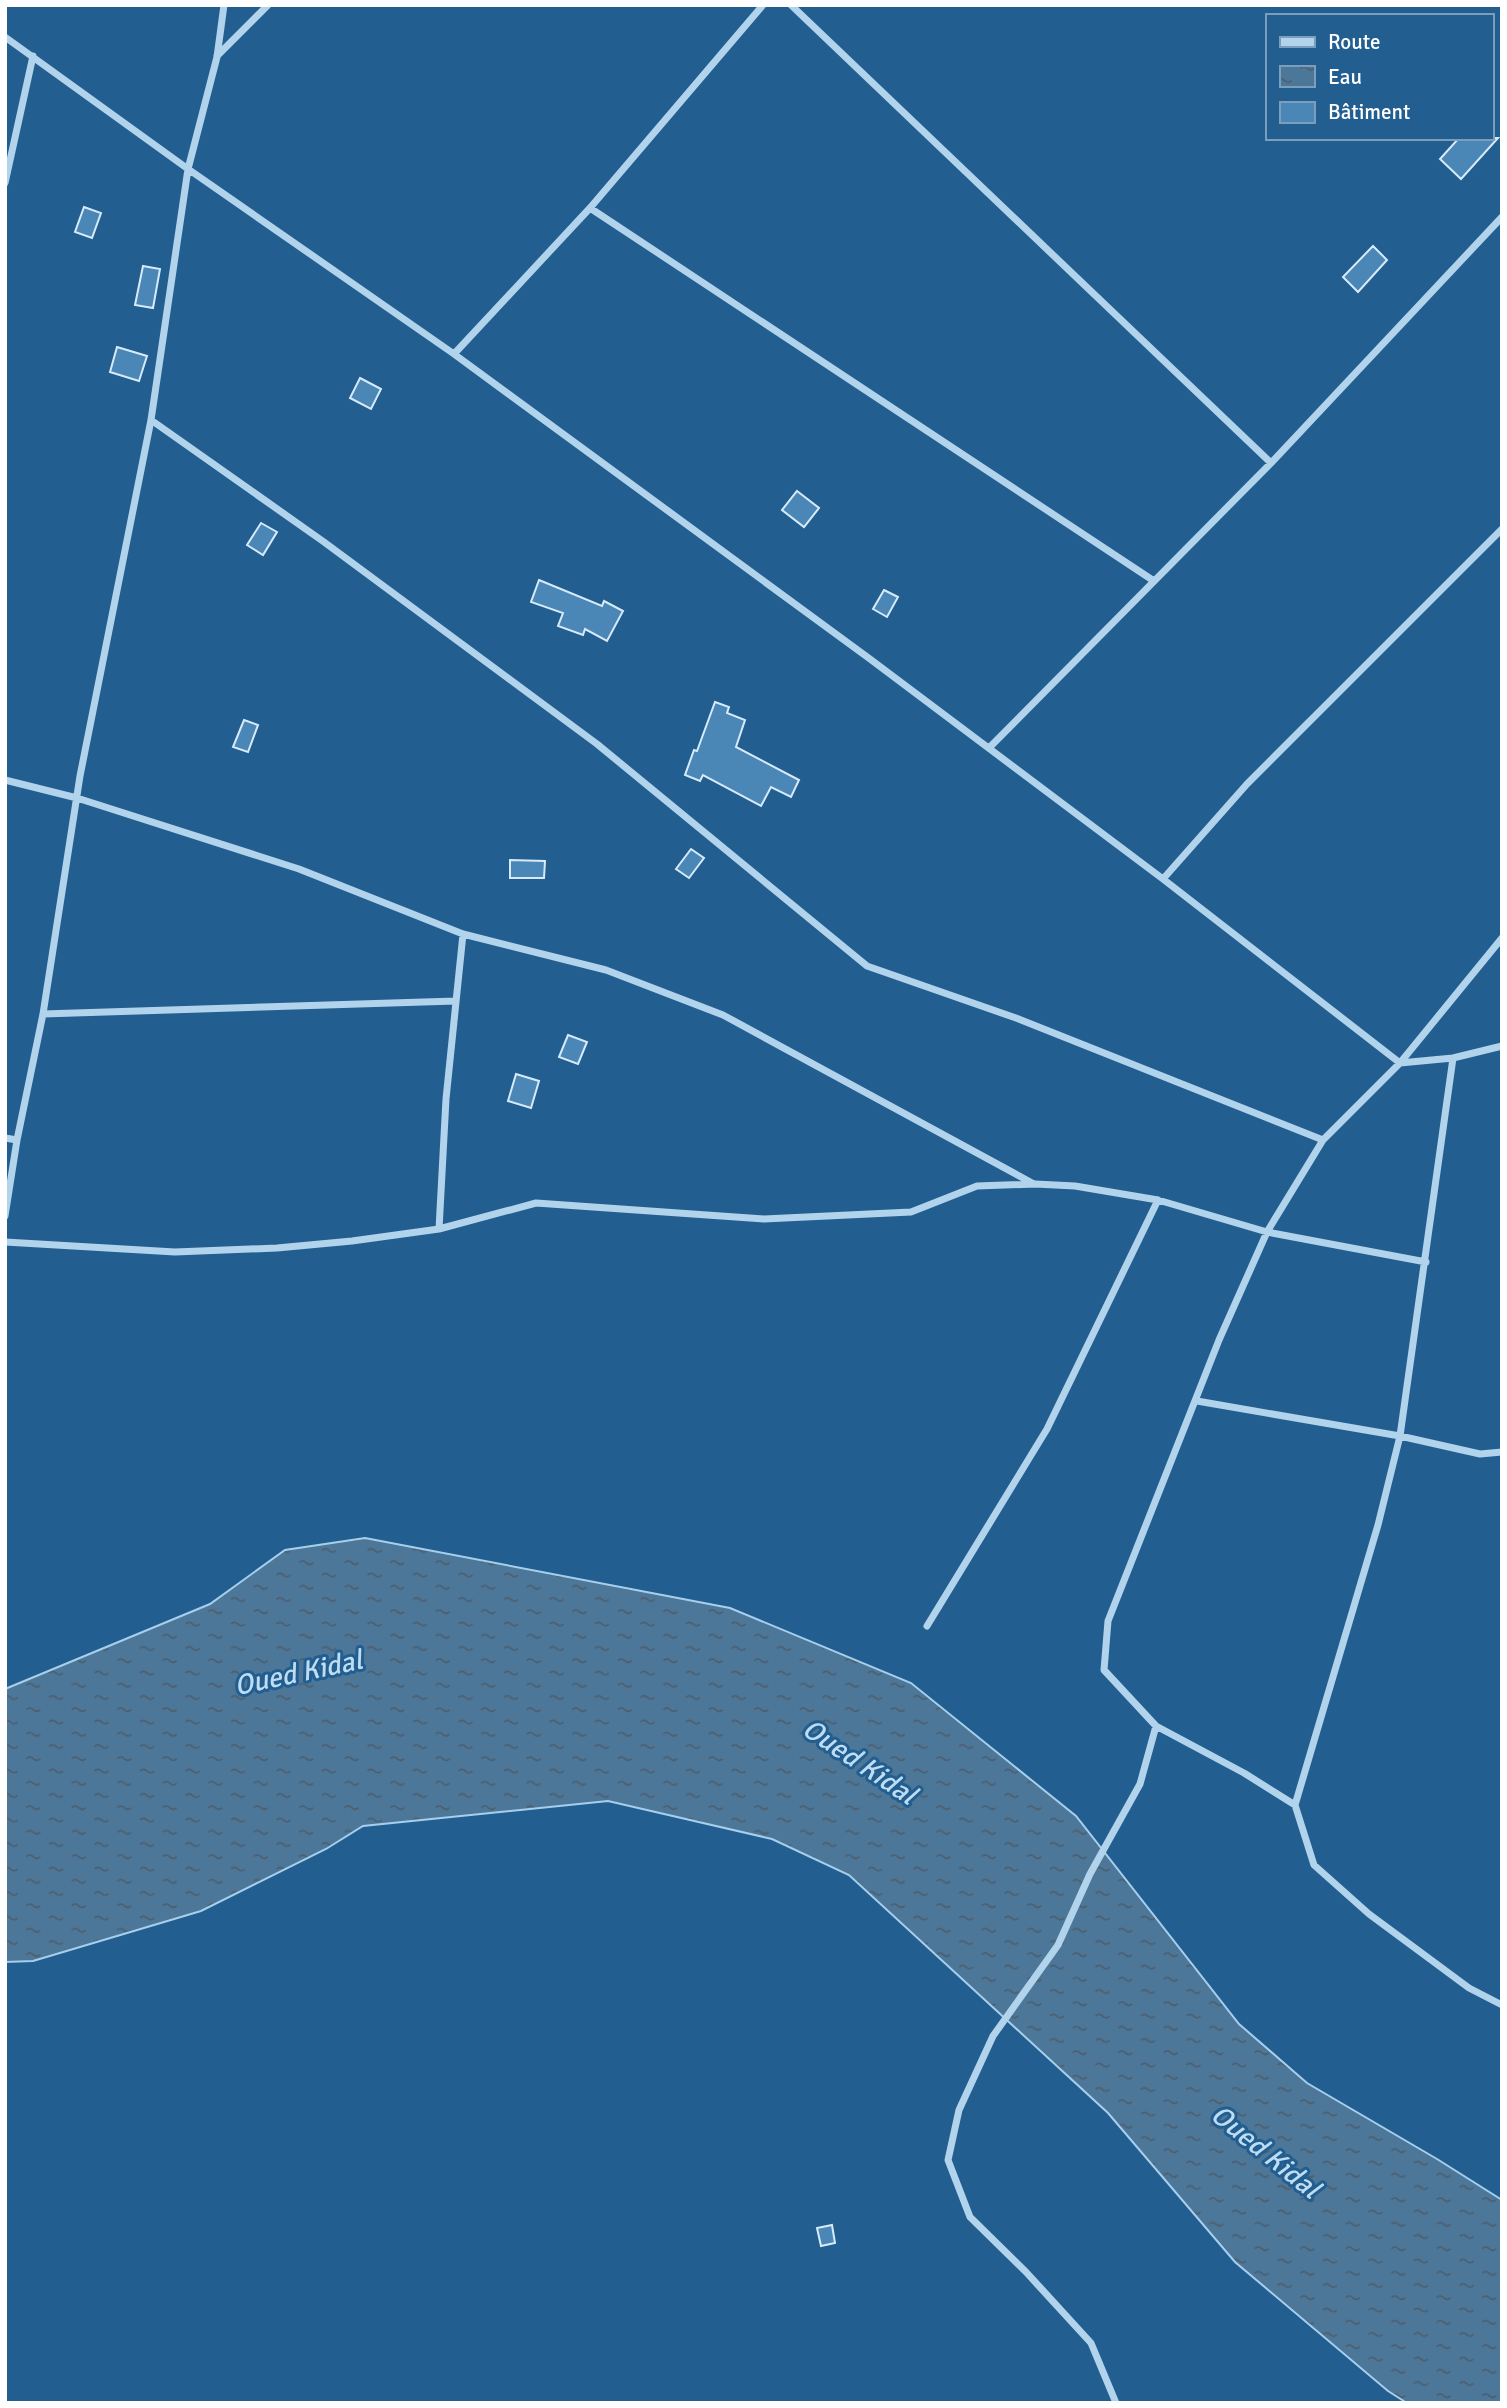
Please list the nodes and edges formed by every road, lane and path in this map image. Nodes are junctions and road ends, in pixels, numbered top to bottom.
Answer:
1 (224, 5) edge
2 (268, 5) edge
3 (763, 5) edge
4 (791, 5) edge
5 (5, 37) edge
6 (33, 56) junction
7 (217, 57) junction
8 (188, 169) junction
9 (5, 183) edge
10 (590, 208) junction
11 (1502, 217) edge
12 (454, 354) junction
13 (151, 420) junction
14 (1271, 463) junction
15 (1502, 529) edge
16 (1154, 581) junction
17 (989, 748) junction
18 (5, 780) edge
19 (77, 798) junction
20 (1163, 879) junction
21 (463, 934) junction
22 (1502, 938) edge
23 (456, 1001) junction
24 (43, 1014) junction
25 (1502, 1046) edge
26 (1453, 1058) junction
27 (1400, 1063) junction
28 (5, 1138) edge
29 (17, 1140) junction
30 (1323, 1140) junction
31 (1035, 1184) junction
32 (1158, 1200) junction
33 (5, 1216) edge
34 (439, 1229) junction
35 (1267, 1232) junction
36 (5, 1242) edge
37 (1426, 1262) junction
38 (1196, 1401) junction
39 (1401, 1436) junction
40 (1502, 1452) edge
41 (927, 1626) dead end
42 (1156, 1726) junction
43 (1295, 1805) junction
44 (1502, 2005) edge
45 (1116, 2403) edge

1 - 7 street
2 - 7 street
3 - 10 street
4 - 14 street
5 - 6 street
6 - 8 street
6 - 9 street
7 - 8 street
8 - 12 street
8 - 13 street
10 - 12 street
10 - 16 street
11 - 14 street
12 - 17 street
13 - 19 street
13 - 30 street
14 - 16 street
15 - 20 street
16 - 17 street
17 - 20 street
18 - 19 street
19 - 21 street
19 - 24 street
20 - 27 street
21 - 23 street
21 - 31 street
22 - 27 street
23 - 24 street
23 - 34 street
24 - 29 street
25 - 26 street
26 - 27 street
26 - 37 street
27 - 30 street
28 - 29 street
29 - 33 street
30 - 35 street
31 - 32 street
31 - 34 street
32 - 35 street
32 - 41 street
34 - 36 street
35 - 37 street
35 - 38 street
37 - 39 street
38 - 39 street
38 - 42 street
39 - 40 street
39 - 43 street
42 - 43 street
42 - 45 street
43 - 44 street

